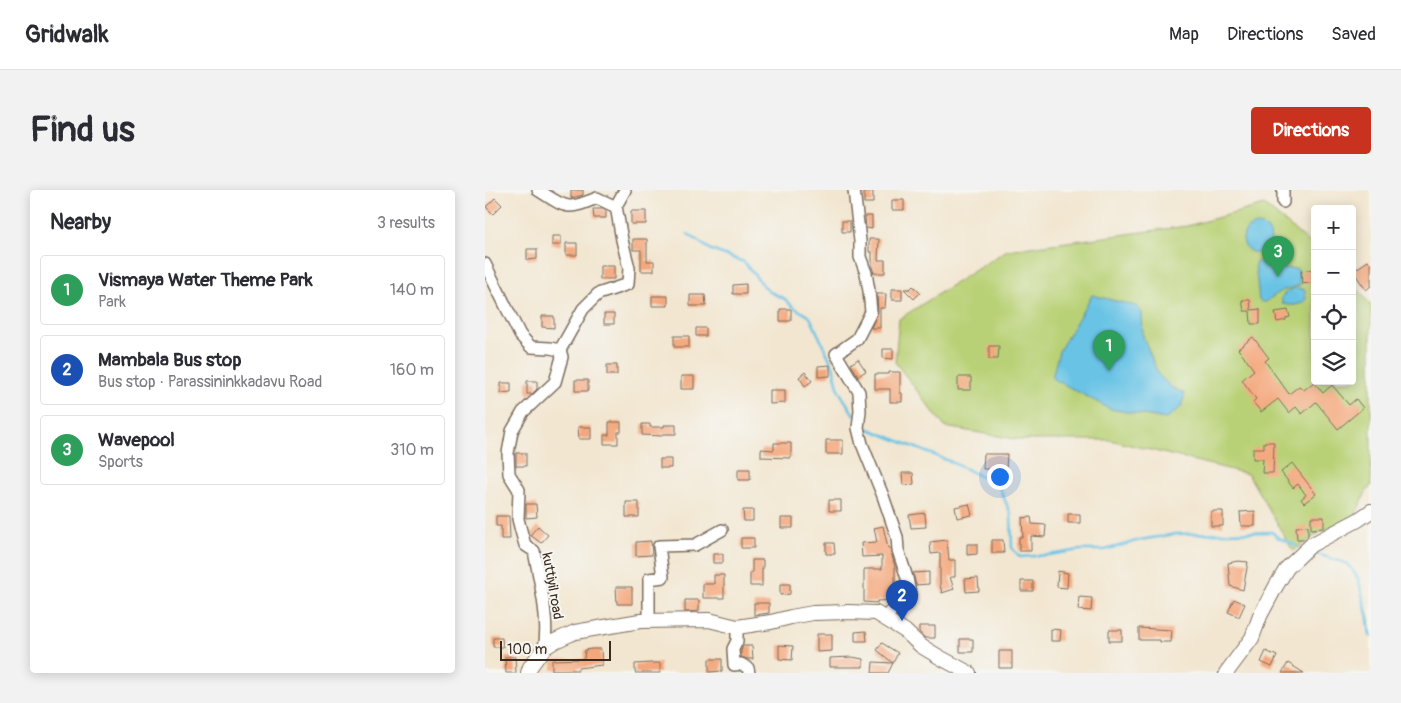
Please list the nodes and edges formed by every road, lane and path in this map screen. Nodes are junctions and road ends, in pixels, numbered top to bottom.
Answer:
1 (538, 190) edge
2 (625, 190) edge
3 (854, 190) edge
4 (1283, 190) edge
5 (1283, 202) dead end
6 (616, 207) junction
7 (485, 264) edge
8 (560, 350) junction
9 (1371, 511) edge
10 (722, 530) dead end
11 (884, 617) junction
12 (640, 621) junction
13 (737, 627) junction
14 (544, 648) junction
15 (528, 673) edge
16 (749, 673) edge
17 (969, 673) edge
18 (1226, 673) edge

1 - 6 street
2 - 6 street
3 - 11 street
4 - 5 street
6 - 8 street
7 - 8 street
8 - 14 street, kuttiyil road
9 - 18 main road
10 - 12 street
11 - 13 main road
11 - 17 main road
12 - 13 main road
12 - 14 main road
13 - 16 street
14 - 15 main road

